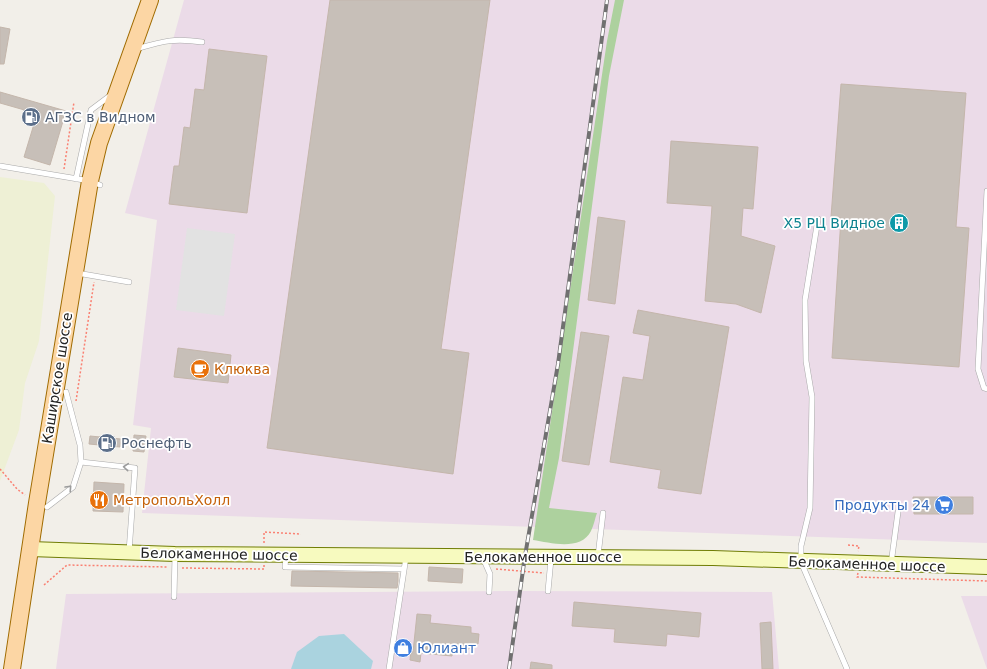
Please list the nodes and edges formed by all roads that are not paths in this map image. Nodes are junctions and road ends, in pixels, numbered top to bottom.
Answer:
1 (150, 0) edge
2 (202, 42) dead end
3 (131, 51) junction
4 (0, 166) edge
5 (88, 181) junction
6 (987, 191) edge
7 (818, 219) dead end
8 (84, 274) junction
9 (129, 282) dead end
10 (987, 389) edge
11 (66, 392) junction
12 (81, 462) junction
13 (47, 507) junction
14 (898, 512) dead end
15 (603, 513) dead end
16 (35, 549) junction
17 (129, 553) junction
18 (175, 554) junction
19 (552, 556) junction
20 (598, 557) junction
21 (485, 562) junction
22 (801, 562) junction
23 (405, 563) junction
24 (891, 564) junction
25 (987, 567) edge
26 (548, 591) dead end
27 (489, 592) dead end
28 (174, 597) dead end
29 (12, 669) edge
30 (22, 669) edge
31 (389, 669) edge
32 (847, 669) edge

1 - 3 main road, Каширское шоссе
2 - 3 lane
3 - 5 main road, Каширское шоссе
4 - 5 lane
5 - 8 main road, Каширское шоссе
6 - 10 lane
7 - 22 lane
8 - 9 lane
8 - 11 main road, Каширское шоссе
8 - 16 main road, Каширское шоссе
11 - 12 lane
11 - 13 main road, Каширское шоссе
13 -> 12 lane
17 -> 12 lane
13 - 16 main road, Каширское шоссе
14 - 24 lane
15 - 20 lane
16 - 17 main road, Белокаменное шоссе
16 - 29 main road, Каширское шоссе
16 - 30 main road, Каширское шоссе
17 - 18 main road, Белокаменное шоссе
18 - 23 main road, Белокаменное шоссе
18 - 28 lane
19 - 20 main road, Белокаменное шоссе
19 - 21 main road, Белокаменное шоссе
19 - 26 lane
20 - 22 main road, Белокаменное шоссе
21 - 23 main road, Белокаменное шоссе
21 - 27 lane
22 - 24 main road, Белокаменное шоссе
22 - 32 lane
23 - 31 lane
24 - 25 main road, Белокаменное шоссе

